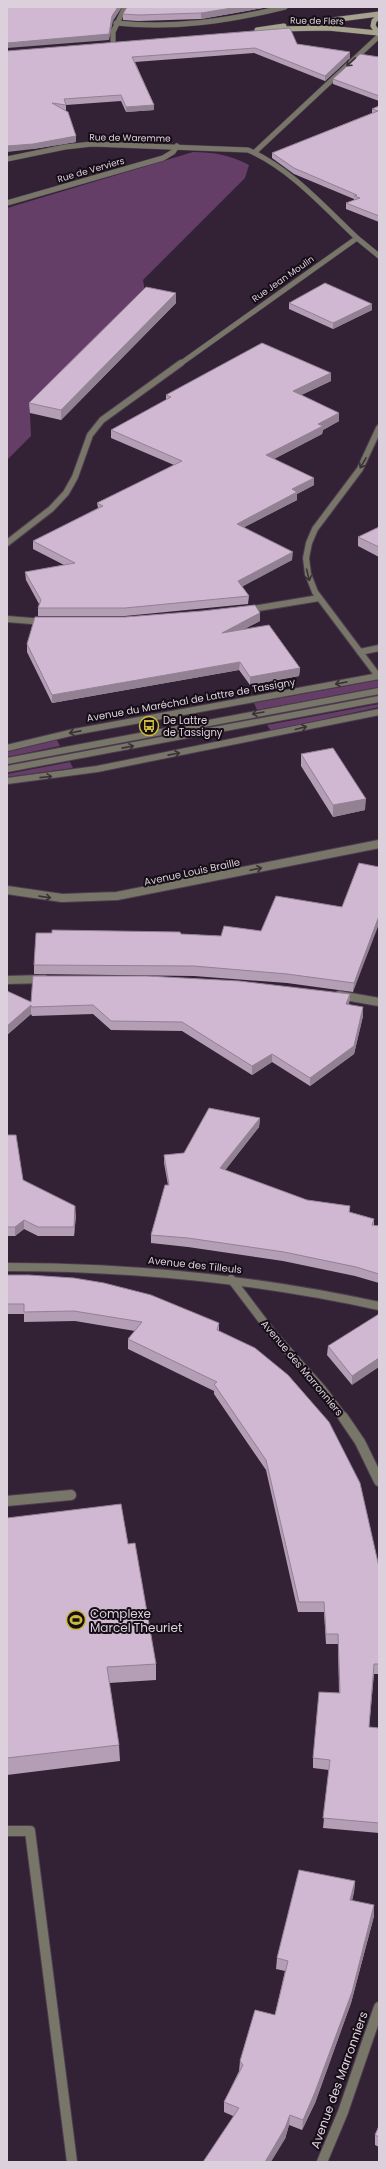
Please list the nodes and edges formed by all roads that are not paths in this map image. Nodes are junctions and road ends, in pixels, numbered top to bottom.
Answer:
1 (124, 7) edge
2 (285, 7) edge
3 (379, 15) edge
4 (116, 23) junction
5 (257, 30) junction
6 (249, 31) edge
7 (379, 34) edge
8 (121, 43) edge
9 (106, 44) edge
10 (113, 44) junction
11 (176, 146) junction
12 (254, 152) junction
13 (7, 159) edge
14 (7, 203) edge
15 (357, 238) junction
16 (379, 256) edge
17 (379, 428) edge
18 (7, 543) edge
19 (319, 598) junction
20 (239, 611) edge
21 (7, 619) edge
22 (54, 623) edge
23 (379, 648) edge
24 (360, 652) junction
25 (378, 676) edge
26 (379, 691) edge
27 (379, 699) edge
28 (379, 712) edge
29 (7, 748) edge
30 (7, 761) edge
31 (7, 770) edge
32 (7, 782) edge
33 (379, 844) edge
34 (7, 890) edge
35 (52, 979) edge
36 (7, 980) edge
37 (332, 994) edge
38 (379, 1002) edge
39 (7, 1267) edge
40 (231, 1279) junction
41 (379, 1306) edge
42 (379, 1481) edge
43 (71, 1495) dead end
44 (7, 1501) edge
45 (7, 1831) edge
46 (379, 2007) edge
47 (72, 2162) edge
48 (322, 2162) edge

1 - 4 street
2 - 4 street
3 - 5 main road, Rue de Flers
3 - 7 main road
4 - 10 street
5 - 6 main road, Rue de Flers
5 - 7 main road, Rue de Flers
7 -> 12 street
8 - 10 main road
9 - 10 main road
11 - 12 street, Rue de Waremme
11 - 13 street, Rue de Waremme
11 - 14 street, Rue de Verviers
12 - 15 street
15 - 16 street
15 - 18 street, Rue Jean Moulin
17 -> 19 street
19 - 20 street
19 - 24 street
21 - 22 street
23 - 24 street
24 - 25 street
25 -> 29 street, Avenue du Maréchal de Lattre de Tassigny
26 -> 30 street
31 -> 27 street
32 -> 28 street
34 -> 33 street, Avenue Louis Braille
35 - 36 street
37 - 38 street
39 - 40 street, Avenue des Tilleuls
40 - 41 street, Avenue des Tilleuls
40 - 42 street, Avenue des Marronniers
43 - 44 street
45 - 47 street
46 - 48 street, Avenue des Marronniers

